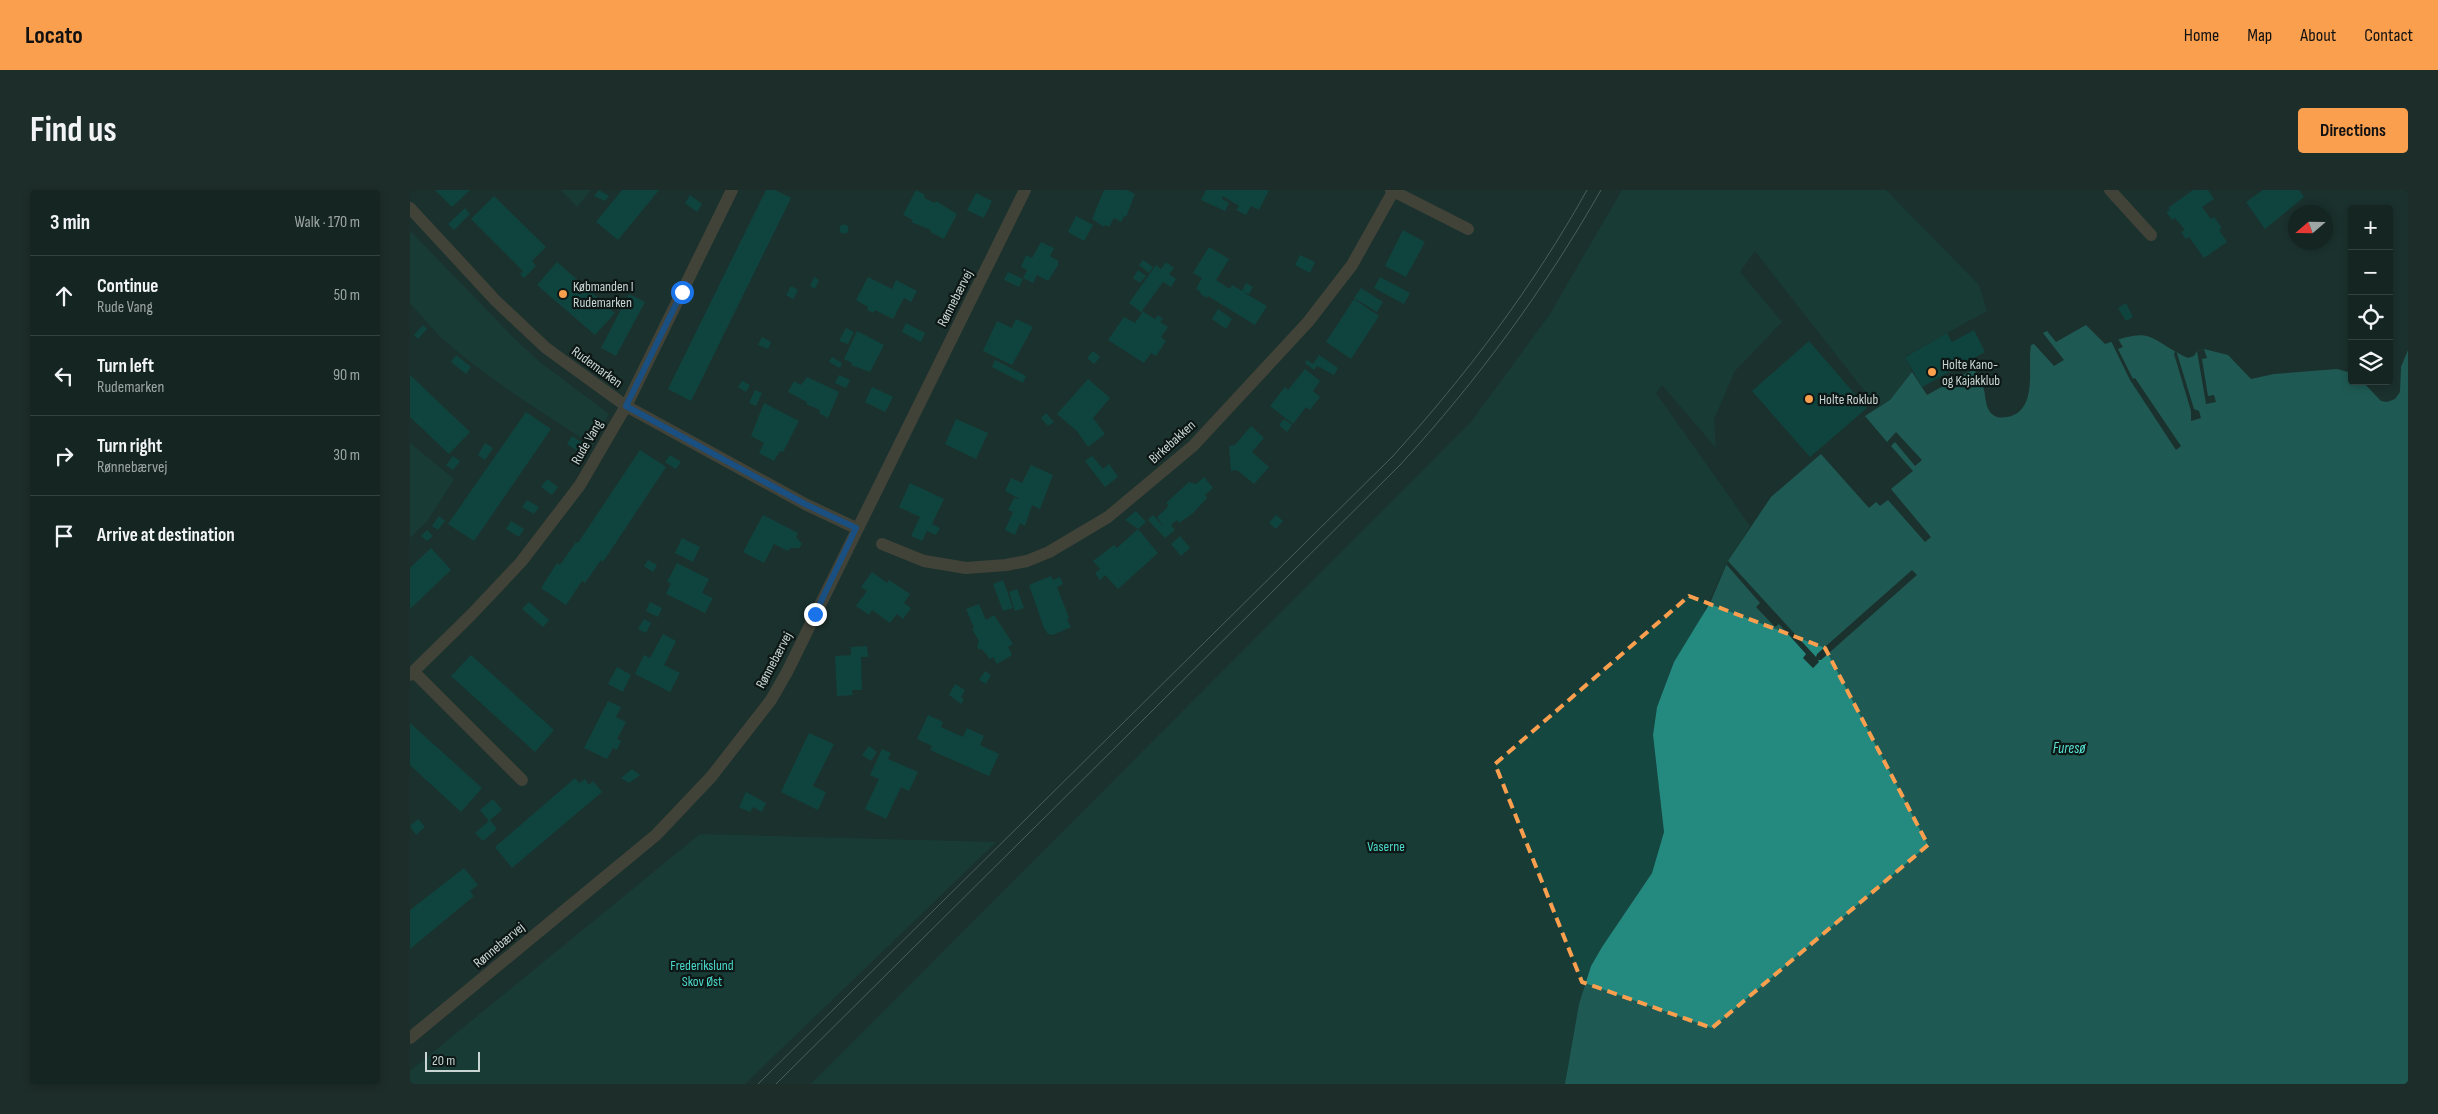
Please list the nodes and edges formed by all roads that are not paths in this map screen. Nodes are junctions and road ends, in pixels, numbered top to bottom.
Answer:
1 (732, 190) edge
2 (1025, 190) edge
3 (1393, 190) edge
4 (2110, 190) edge
5 (410, 208) edge
6 (1468, 229) dead end
7 (2151, 235) dead end
8 (626, 406) junction
9 (856, 528) junction
10 (882, 544) dead end
11 (412, 673) edge
12 (522, 780) dead end
13 (410, 1038) edge

1 - 8 street, Rude Vang
2 - 9 street, Rønnebærvej
3 - 6 street
3 - 10 street, Birkebakken
4 - 7 street
5 - 8 street, Rudemarken
8 - 9 street, Rudemarken
8 - 11 street, Rude Vang
9 - 13 street, Rønnebærvej
11 - 12 street, Rude Vang

